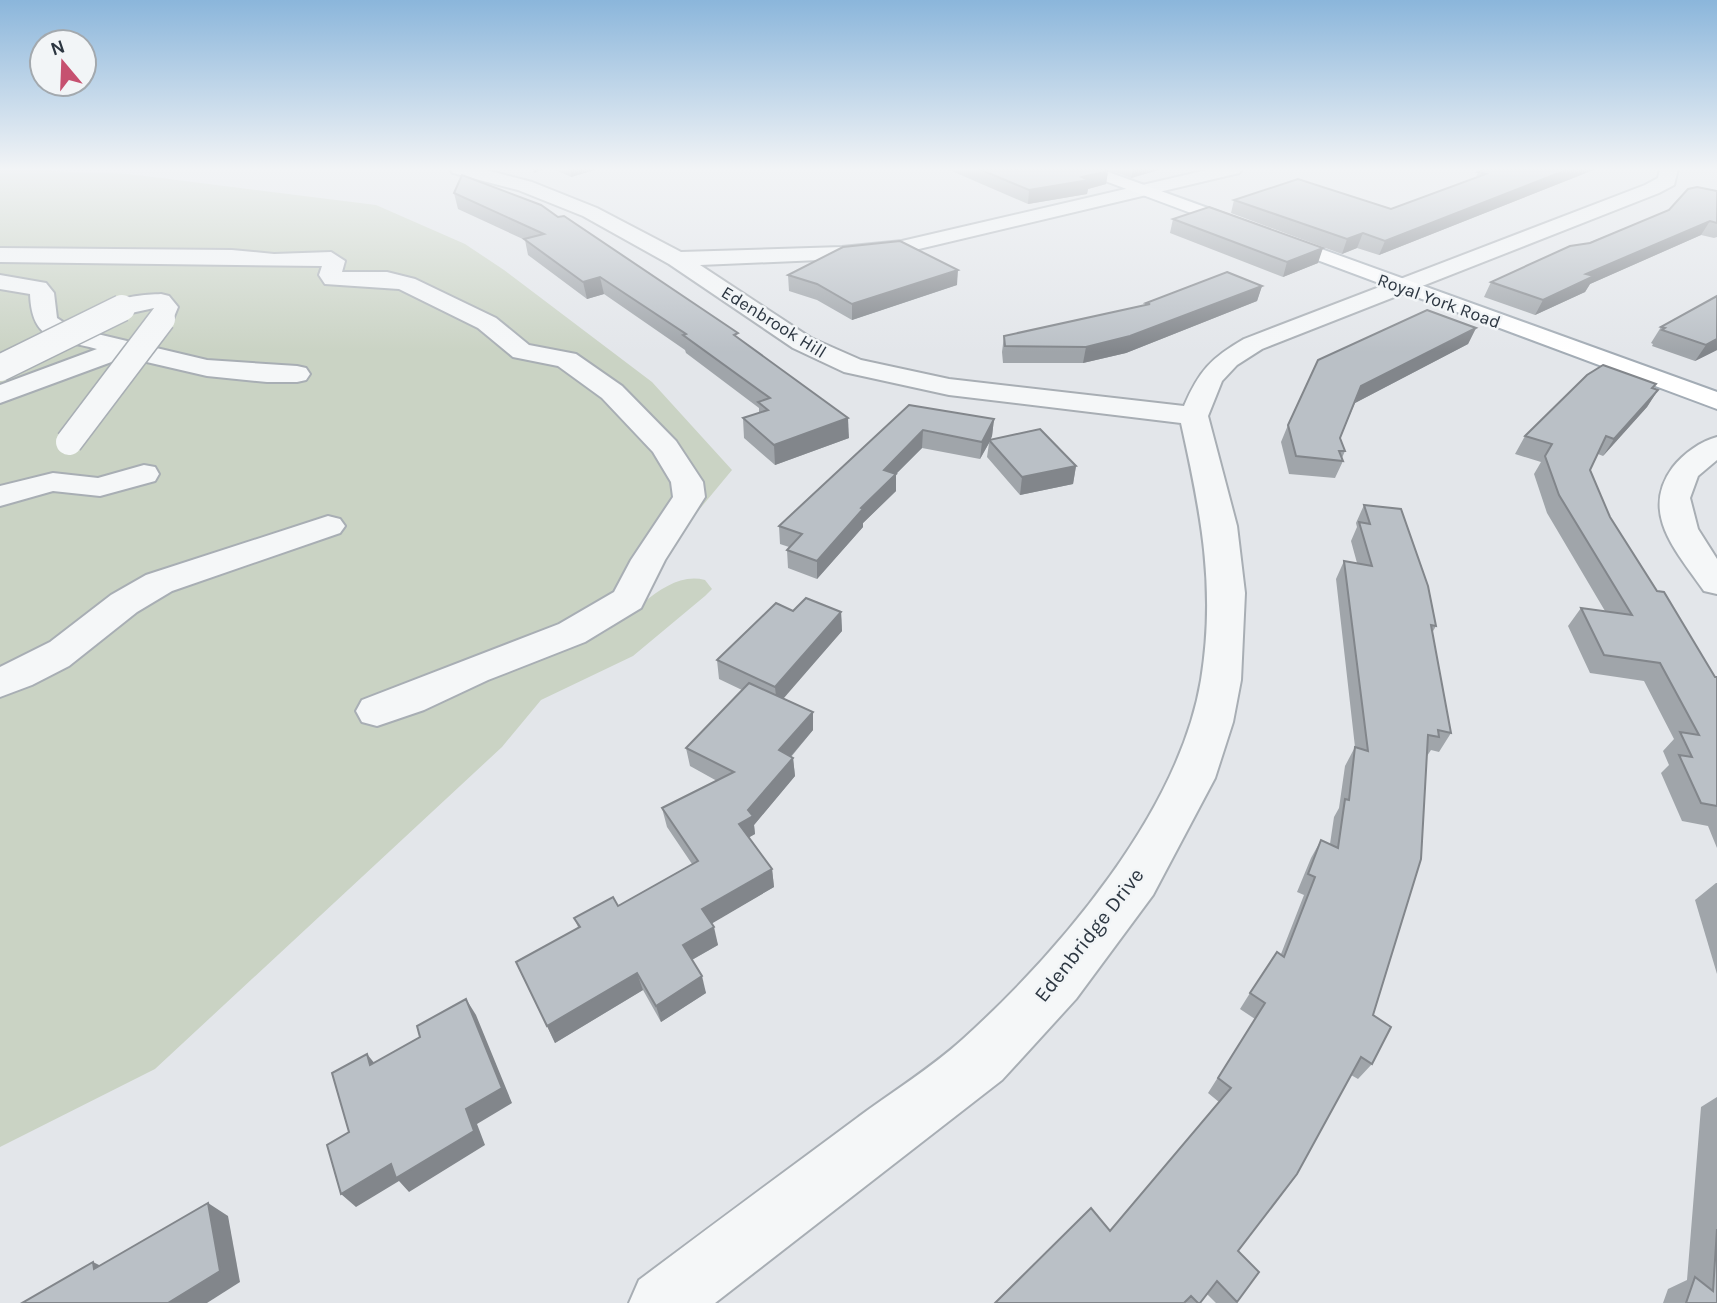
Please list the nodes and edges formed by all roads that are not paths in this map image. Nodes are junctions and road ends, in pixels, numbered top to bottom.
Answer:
1 (623, 230) edge
2 (978, 230) edge
3 (1246, 230) edge
4 (1540, 230) edge
5 (0, 255) edge
6 (677, 259) junction
7 (0, 282) edge
8 (1401, 288) junction
9 (121, 349) junction
10 (0, 368) edge
11 (297, 374) dead end
12 (0, 395) edge
13 (1717, 401) edge
14 (1194, 416) junction
15 (1717, 446) edge
16 (144, 474) dead end
17 (53, 482) junction
18 (0, 496) edge
19 (328, 527) dead end
20 (1717, 583) edge
21 (0, 683) edge
22 (376, 711) dead end
23 (662, 1303) edge

1 - 6 street, Edenbrook Hill
2 - 6 street
3 - 8 main road, Royal York Road
4 - 8 street
5 - 22 street
6 - 14 street, Edenbrook Hill
7 - 9 street
8 - 13 main road, Royal York Road
8 - 14 street
9 - 11 street
9 - 12 street
10 - 17 street, bridge
14 - 23 street, Edenbridge Drive
15 - 20 street
16 - 17 street
17 - 18 street
19 - 21 street

